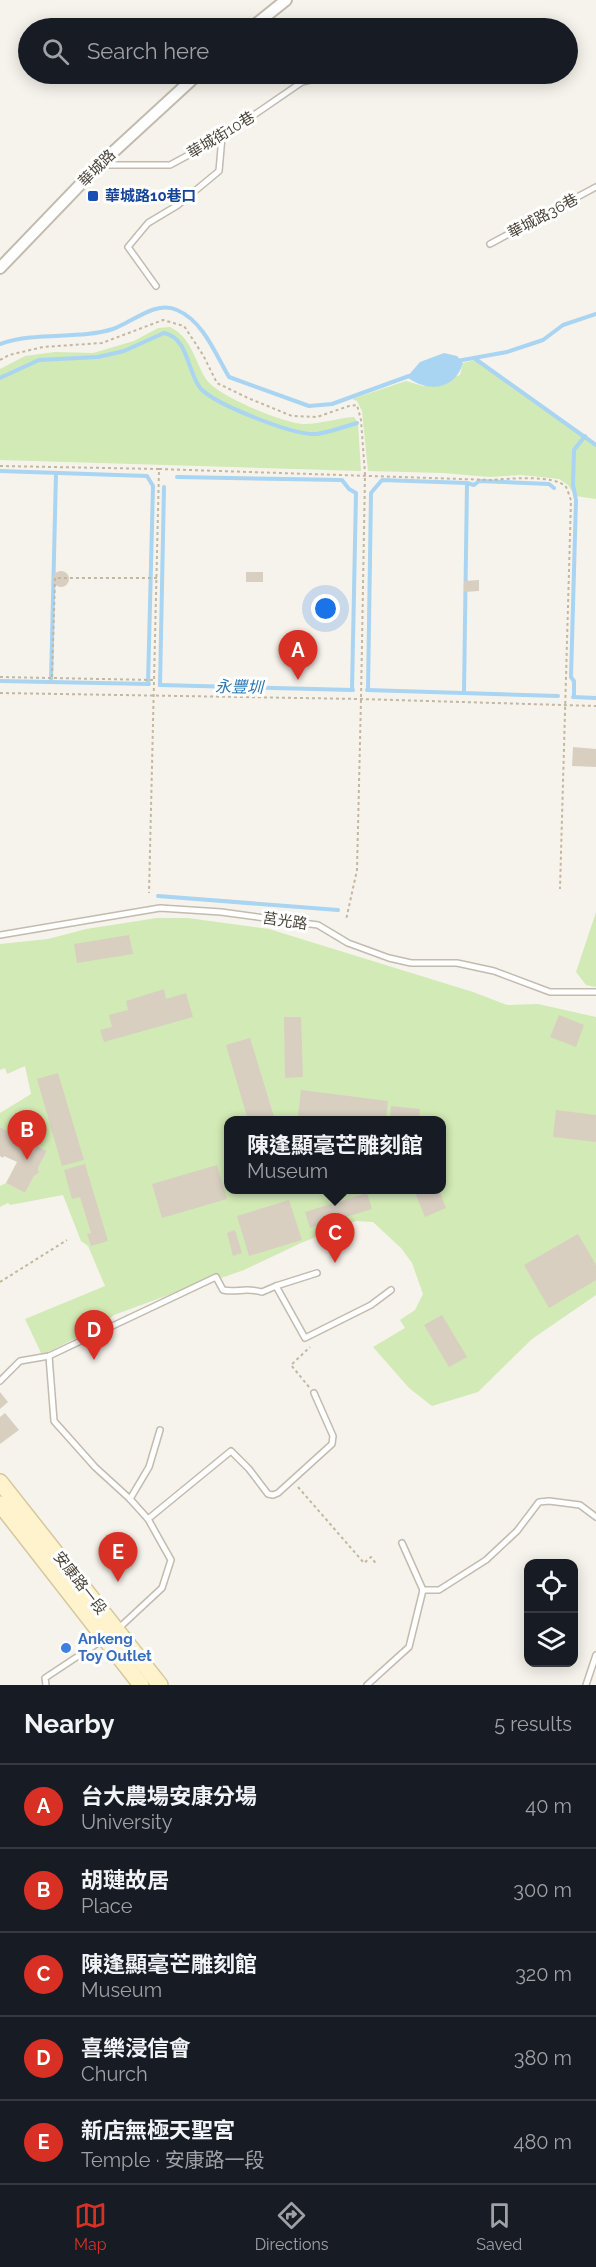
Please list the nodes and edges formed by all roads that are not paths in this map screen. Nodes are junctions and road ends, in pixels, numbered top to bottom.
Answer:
1 (286, 0) edge
2 (264, 18) edge
3 (187, 84) edge
4 (299, 84) edge
5 (222, 137) junction
6 (99, 165) junction
7 (596, 187) edge
8 (490, 244) dead end
9 (0, 268) edge
10 (156, 286) dead end
11 (0, 935) edge
12 (596, 992) edge
13 (317, 1273) dead end
14 (276, 1286) junction
15 (391, 1290) dead end
16 (49, 1356) junction
17 (0, 1381) edge
18 (314, 1394) road end
19 (160, 1430) dead end
20 (0, 1482) edge
21 (130, 1498) junction
22 (0, 1504) edge
23 (596, 1517) edge
24 (148, 1519) junction
25 (402, 1543) dead end
26 (423, 1590) junction
27 (117, 1630) junction
28 (104, 1639) junction
29 (596, 1655) edge
30 (46, 1685) edge
31 (141, 1685) edge
32 (160, 1685) edge
33 (367, 1685) edge
34 (586, 1685) edge

1 - 2 street
3 - 6 street, 華城路
4 - 5 lane, 華城街10巷
5 - 6 lane, 華城街10巷
5 - 10 lane
6 - 9 street, 華城路
7 - 8 lane, 華城路36巷
11 - 12 lane, 莒光路
13 - 14 lane
14 - 15 lane
14 - 16 lane
16 - 17 lane
16 - 21 lane
18 - 24 lane
19 - 21 lane
20 - 27 main road, 安康路一段
21 - 24 lane
22 - 28 main road, 安康路一段
23 - 26 lane
24 - 27 lane
25 - 26 lane
26 - 33 lane
27 - 28 lane
27 - 32 main road, 安康路一段
28 - 30 lane
28 - 31 main road, 安康路一段
29 - 34 lane

